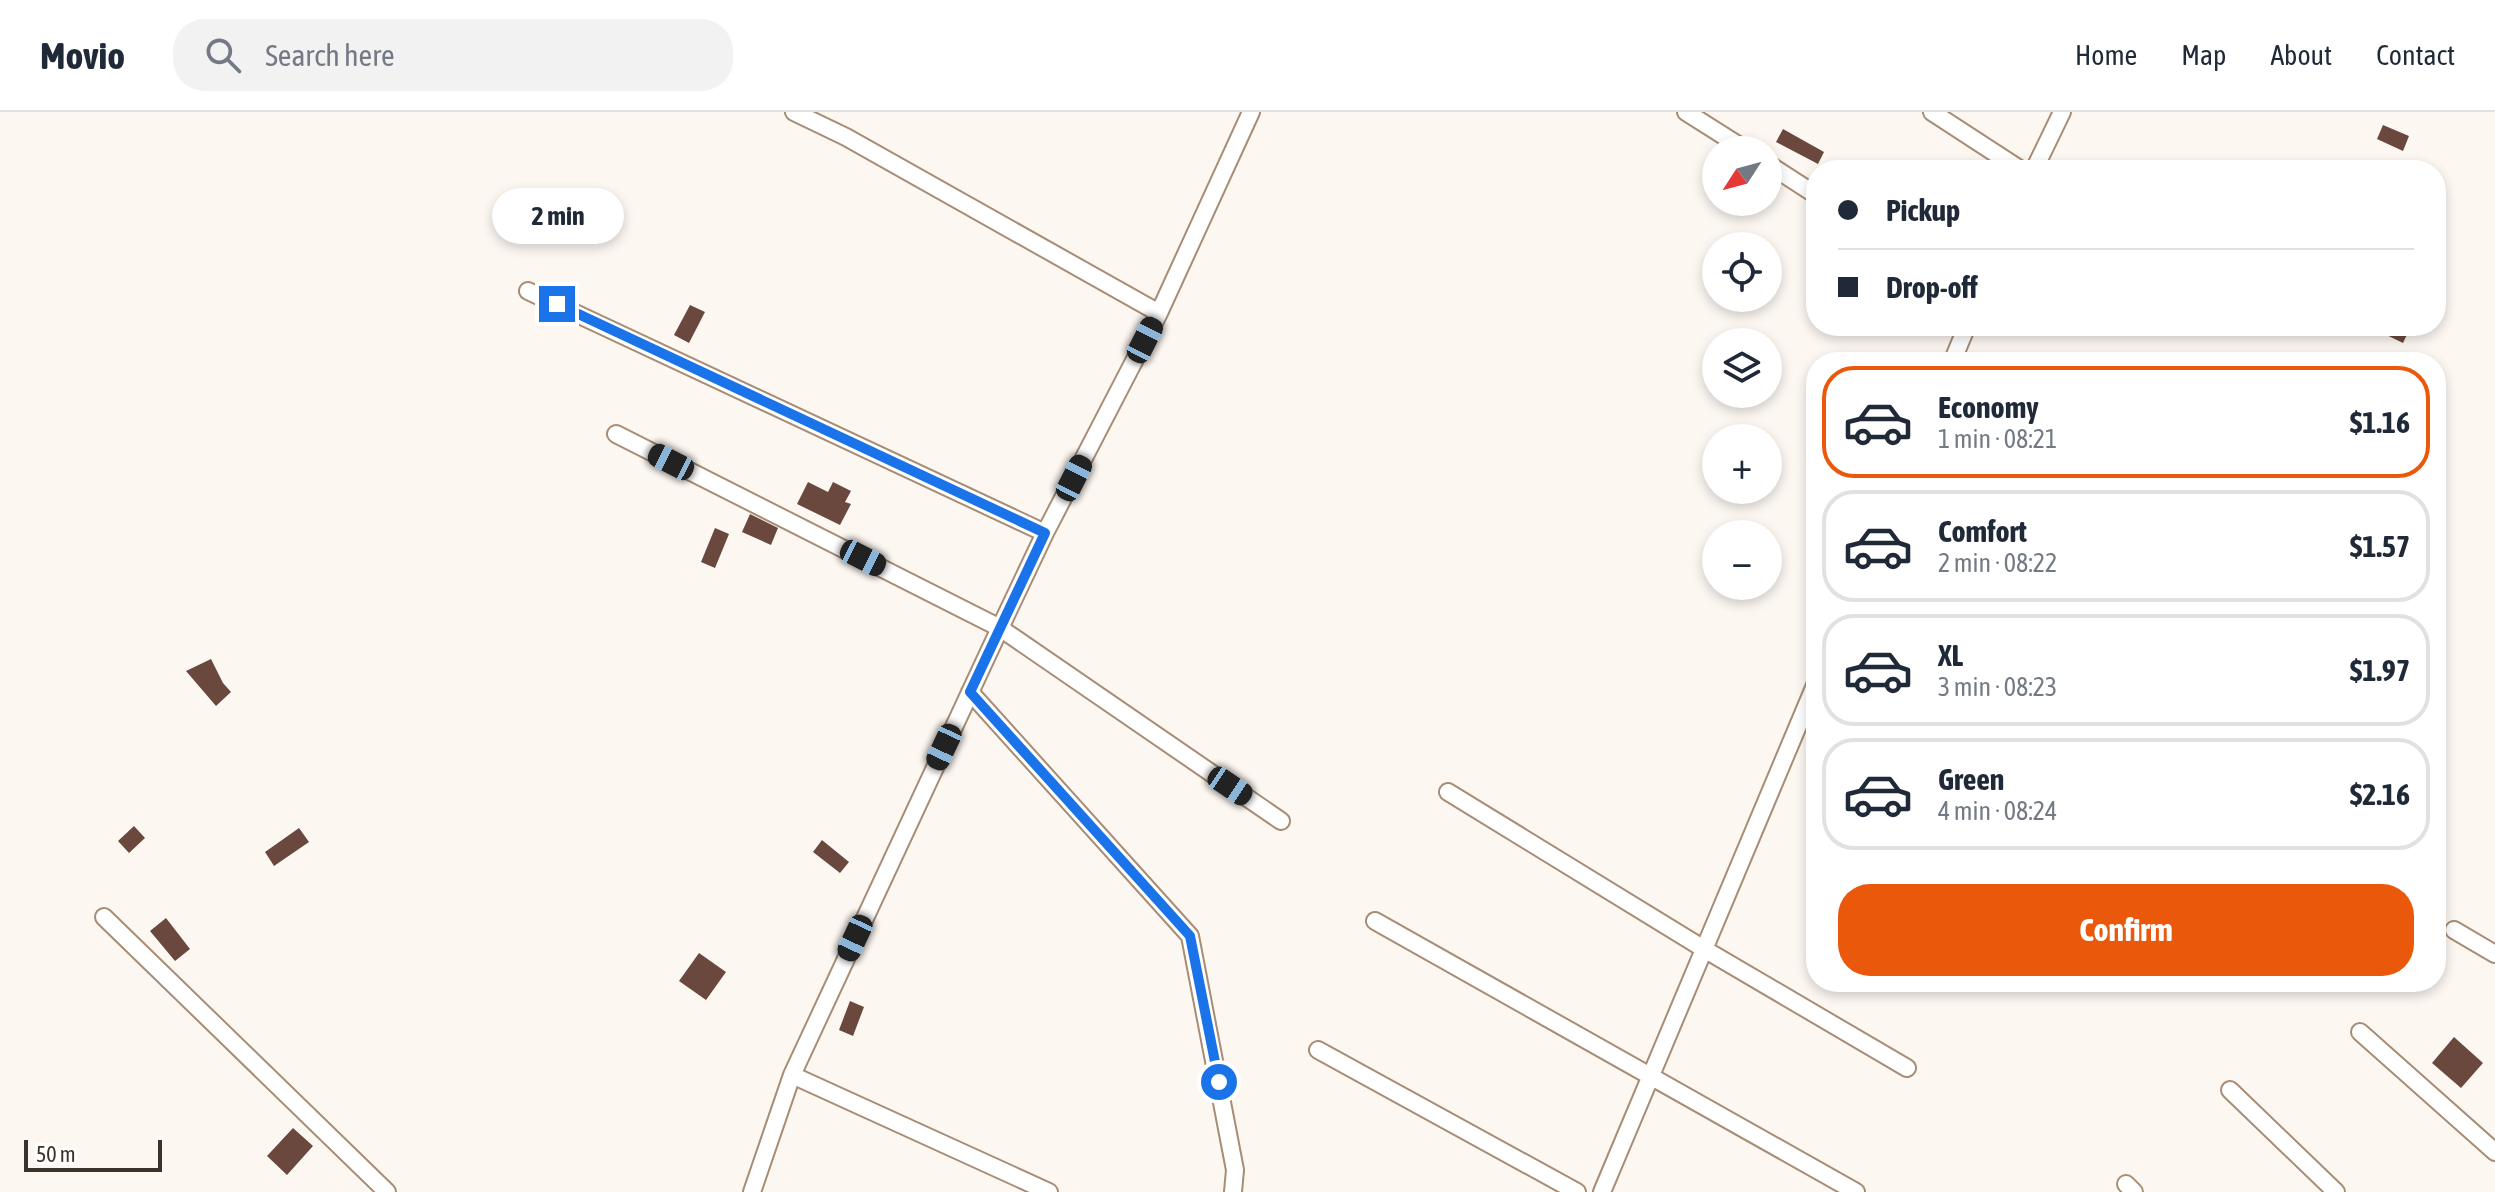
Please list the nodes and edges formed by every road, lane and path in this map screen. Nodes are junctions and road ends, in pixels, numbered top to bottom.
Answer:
1 (794, 112) edge
2 (1251, 112) edge
3 (1686, 112) edge
4 (1932, 112) edge
5 (2062, 112) edge
6 (1724, 136) edge
7 (2006, 160) edge
8 (2039, 160) edge
9 (1782, 173) edge
10 (1806, 189) edge
11 (528, 291) dead end
12 (1159, 313) junction
13 (616, 434) dead end
14 (1045, 533) junction
15 (1000, 628) junction
16 (970, 692) junction
17 (1806, 707) edge
18 (1448, 792) dead end
19 (1281, 821) dead end
20 (104, 917) dead end
21 (1375, 921) dead end
22 (2454, 930) dead end
23 (1704, 949) junction
24 (2495, 954) edge
25 (2360, 1032) dead end
26 (1318, 1050) dead end
27 (1907, 1068) dead end
28 (792, 1075) junction
29 (1651, 1076) junction
30 (2230, 1090) dead end
31 (2495, 1152) edge
32 (387, 1192) edge
33 (752, 1192) edge
34 (1049, 1192) edge
35 (1233, 1192) edge
36 (1577, 1192) edge
37 (1602, 1192) edge
38 (1856, 1192) edge
39 (2336, 1192) edge

1 - 12 street
2 - 12 street
3 - 6 street
4 - 7 street
5 - 8 street
9 - 10 street
11 - 14 street
12 - 14 street
13 - 15 street
14 - 15 street
15 - 16 street
15 - 19 street
16 - 28 street
16 - 35 street
17 - 23 street
18 - 23 street
20 - 32 street
21 - 29 street
22 - 24 street
23 - 27 street
23 - 29 street
25 - 31 street
26 - 36 street
28 - 33 street
28 - 34 street
29 - 37 street
29 - 38 street
30 - 39 street

